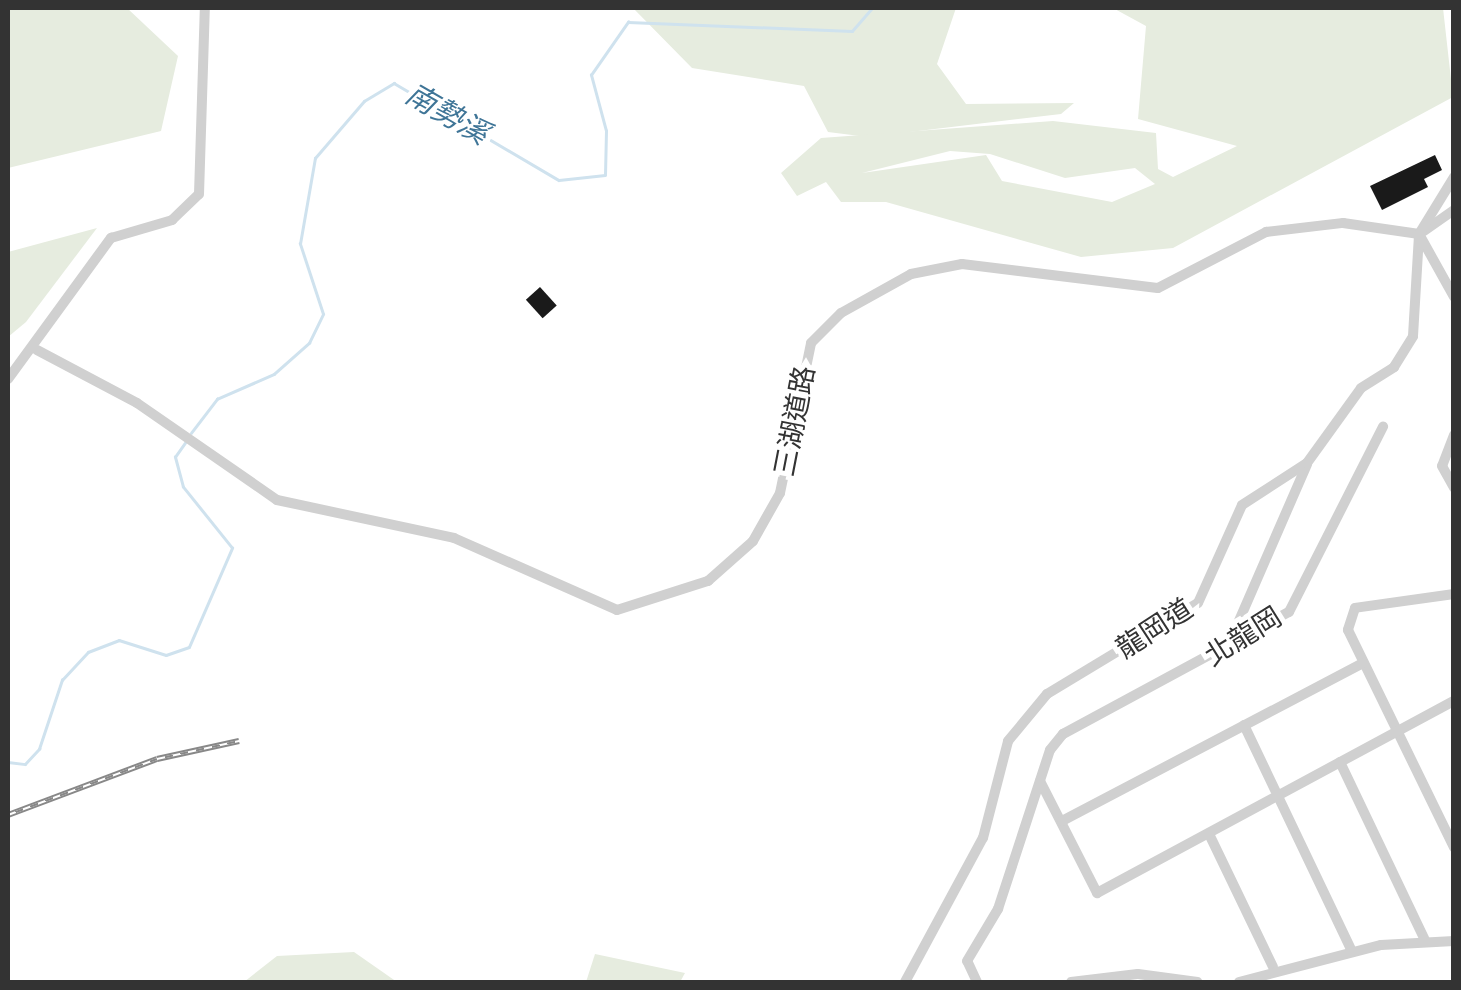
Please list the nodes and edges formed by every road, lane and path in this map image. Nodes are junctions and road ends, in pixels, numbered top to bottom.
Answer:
1 (205, 8) edge
2 (1454, 177) edge
3 (1454, 210) edge
4 (1419, 234) junction
5 (1454, 297) edge
6 (37, 350) junction
7 (8, 379) edge
8 (1383, 427) dead end
9 (1454, 434) edge
10 (1307, 463) junction
11 (1454, 488) edge
12 (1454, 594) edge
13 (1228, 647) junction
14 (1363, 664) junction
15 (1454, 701) edge
16 (1244, 726) junction
17 (1398, 732) junction
18 (1340, 762) junction
19 (1040, 781) junction
20 (1281, 792) junction
21 (1062, 822) junction
22 (1210, 836) junction
23 (1454, 847) edge
24 (1454, 941) edge
25 (1426, 942) junction
26 (1352, 951) junction
27 (1273, 968) junction
28 (905, 982) edge
29 (977, 982) edge
30 (1070, 982) edge
31 (1197, 982) edge
32 (1239, 982) edge

1 - 6 street
2 - 4 street, 龍岡道
3 - 4 street
4 - 5 street
4 - 6 street, 三湖道路
4 - 10 street, 龍岡道
6 - 7 street
8 - 13 street, 北龍岡
9 - 11 street
10 - 13 street
10 - 28 street, 龍岡道
12 - 14 street
13 - 19 street, 北龍岡
14 - 16 street
14 - 17 street
15 - 17 street
16 - 20 street
16 - 21 street
17 - 18 street
17 - 23 street
18 - 20 street
18 - 25 street
19 - 21 street
19 - 29 street, 北龍岡
20 - 22 street
20 - 26 street
21 - 22 street
22 - 27 street
24 - 25 street
25 - 26 street
26 - 27 street
27 - 32 street
30 - 31 street

